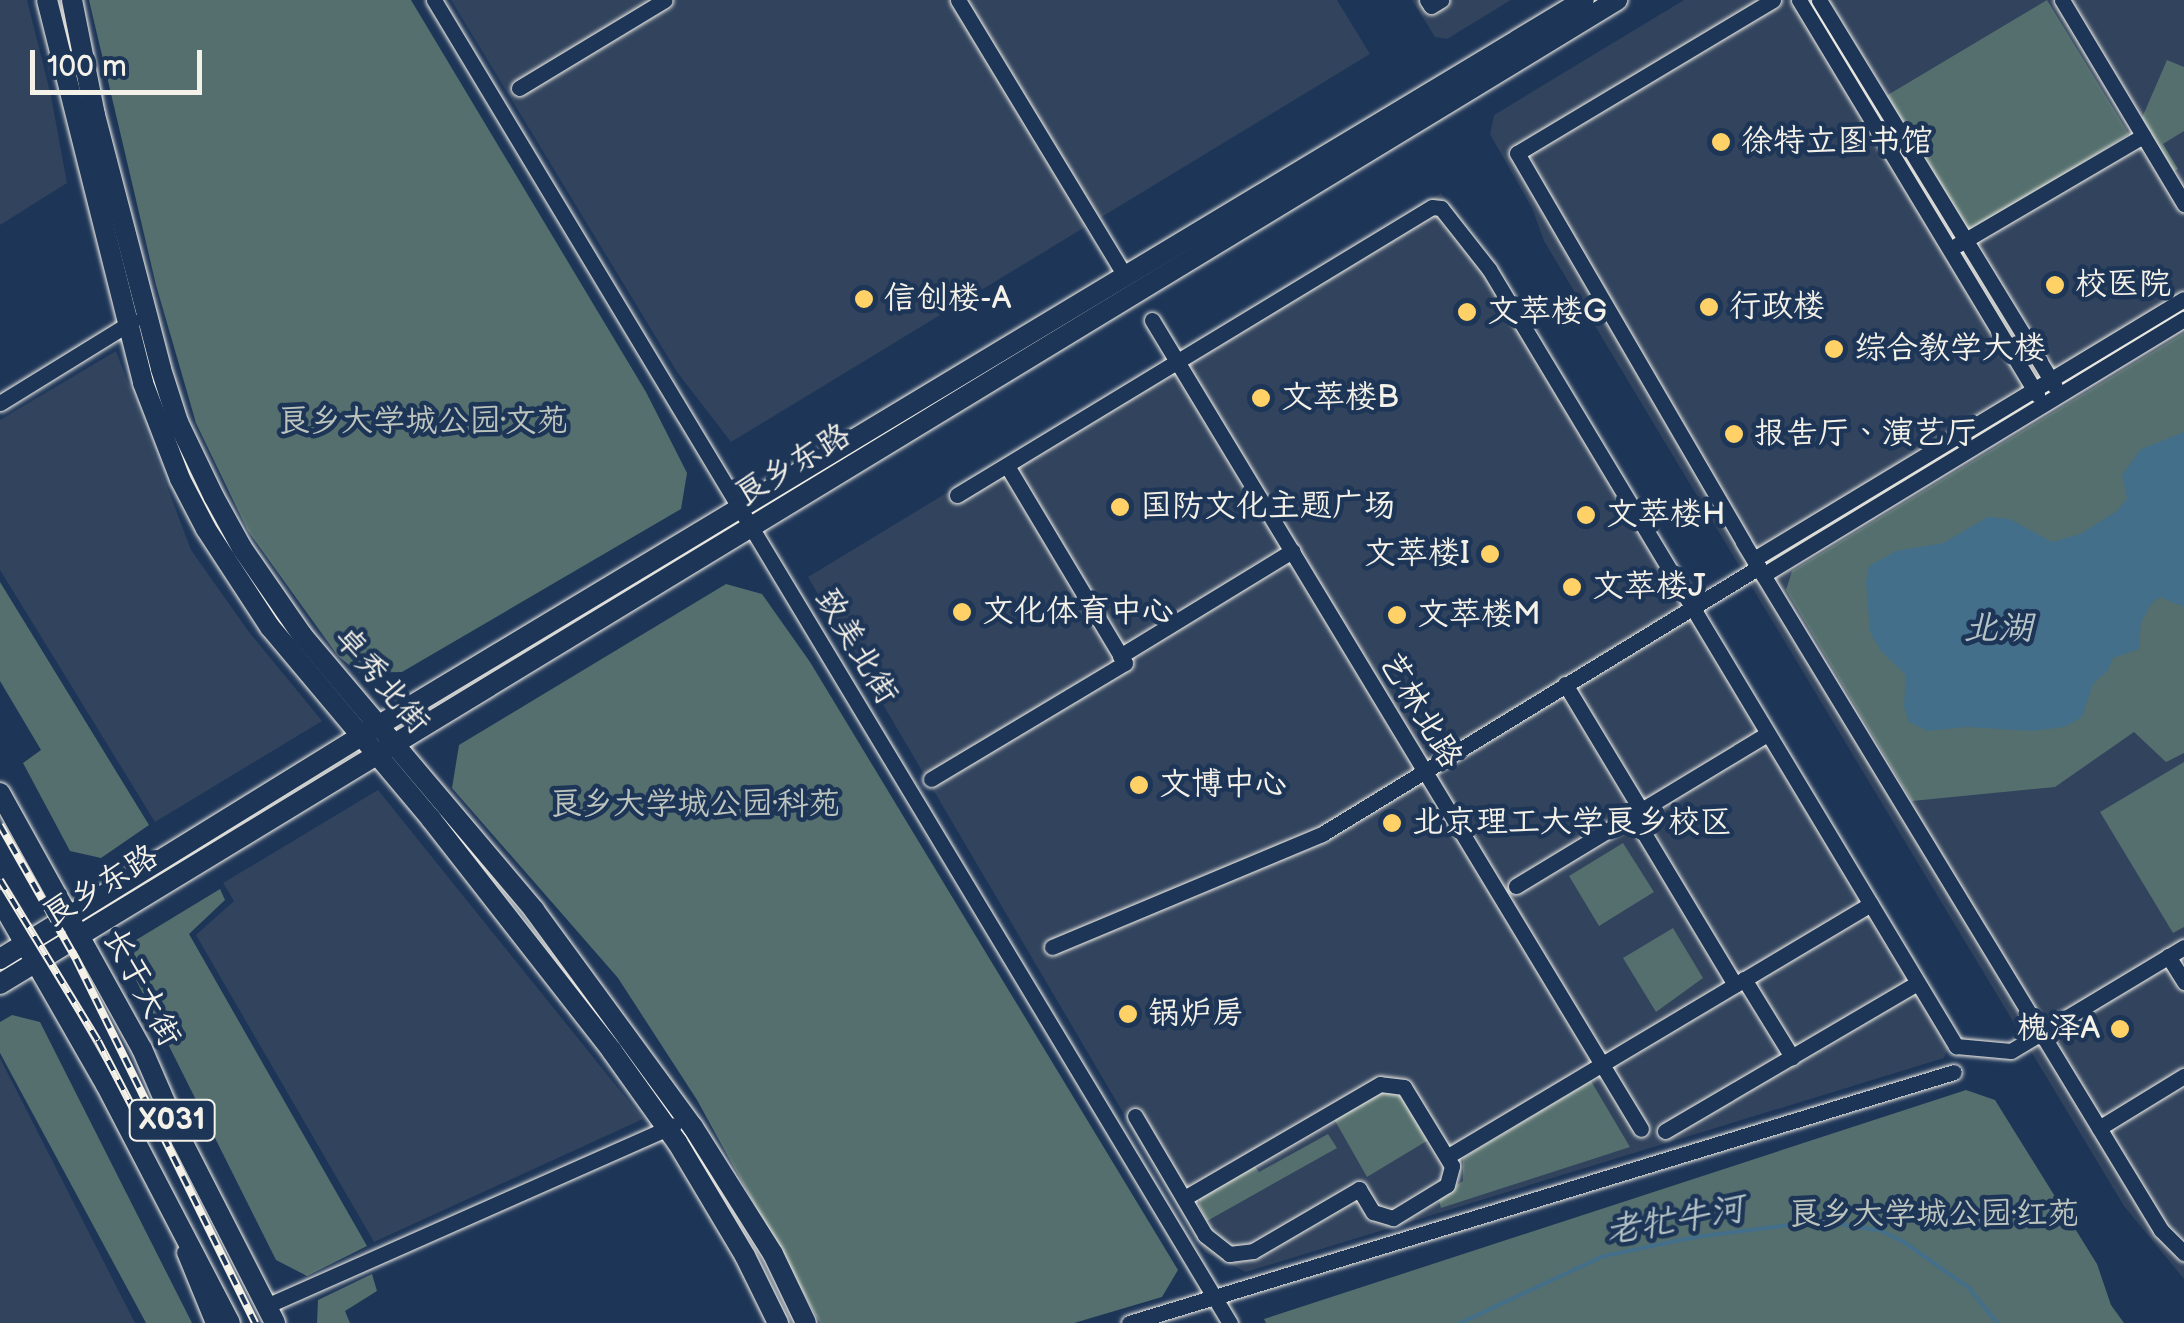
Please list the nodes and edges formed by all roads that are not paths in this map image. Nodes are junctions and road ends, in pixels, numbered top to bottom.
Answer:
1 (47, 0) edge
2 (72, 0) edge
3 (434, 0) edge
4 (665, 0) edge
5 (958, 0) edge
6 (1427, 0) edge
7 (1441, 0) edge
8 (1584, 0) edge
9 (1617, 0) edge
10 (1773, 0) edge
11 (1799, 0) edge
12 (1819, 0) edge
13 (2062, 0) edge
14 (519, 88) dead end
15 (1431, 102) junction
16 (2143, 136) junction
17 (2184, 204) edge
18 (1966, 240) junction
19 (1950, 250) junction
20 (1125, 276) junction
21 (2184, 298) edge
22 (146, 314) junction
23 (2184, 319) edge
24 (1152, 320) dead end
25 (126, 325) junction
26 (1178, 362) junction
27 (2050, 379) junction
28 (2034, 389) junction
29 (2059, 395) junction
30 (0, 403) edge
31 (2044, 404) junction
32 (1007, 466) junction
33 (957, 495) dead end
34 (746, 517) junction
35 (1292, 552) junction
36 (1759, 567) junction
37 (1691, 607) junction
38 (1120, 656) junction
39 (1565, 684) junction
40 (369, 732) junction
41 (1768, 734) junction
42 (385, 749) junction
43 (1424, 770) junction
44 (930, 779) dead end
45 (0, 794) edge
46 (1637, 813) junction
47 (1516, 886) dead end
48 (0, 900) edge
49 (1870, 904) junction
50 (74, 926) junction
51 (2184, 946) edge
52 (1052, 947) dead end
53 (31, 953) junction
54 (2168, 956) junction
55 (0, 960) edge
56 (1739, 982) junction
57 (2184, 982) edge
58 (1917, 983) junction
59 (0, 984) edge
60 (2042, 1033) junction
61 (1792, 1057) junction
62 (1602, 1065) junction
63 (1954, 1072) dead end
64 (2184, 1076) edge
65 (1135, 1116) dead end
66 (687, 1119) junction
67 (667, 1128) junction
68 (2099, 1128) junction
69 (1641, 1130) dead end
70 (1666, 1131) dead end
71 (1448, 1156) junction
72 (155, 1178) junction
73 (1184, 1198) junction
74 (2180, 1244) edge
75 (1214, 1298) junction
76 (270, 1315) edge
77 (212, 1323) edge
78 (230, 1323) edge
79 (778, 1323) edge
80 (806, 1323) edge
81 (1129, 1323) edge
82 (1230, 1323) edge

1 - 25 main road
2 - 22 main road, 卓秀北街
3 - 34 street, 致美北街
4 - 14 street
5 - 20 street
6 - 7 street
8 - 15 main road, 良乡东路
9 - 15 main road, 良乡东路
10 - 36 street
11 - 19 street
12 - 18 street
13 - 16 street
15 - 20 main road, 良乡东路
15 - 34 main road, 良乡东路
16 - 17 street
16 - 18 street
18 - 19 street
18 - 27 street
19 - 28 street
20 - 34 main road, 良乡东路
21 - 27 street
22 - 25 street
22 - 40 main road, 卓秀北街
23 - 29 street
24 - 26 street, 艺林北路
25 - 30 street
25 - 40 main road
26 - 32 street
26 - 35 street, 艺林北路
26 - 37 street
27 - 28 street
27 - 29 street
28 - 31 street
28 - 36 street
29 - 31 street
31 - 36 street
32 - 33 street
32 - 38 street
34 - 40 main road, 良乡东路
34 - 42 main road, 良乡东路
34 - 75 street, 致美北街
35 - 38 street
35 - 43 street, 艺林北路
36 - 37 street
36 - 60 street
37 - 39 street
37 - 41 street
38 - 44 street
39 - 43 street
39 - 46 street
40 - 42 main road, 卓秀北街
40 - 50 main road, 良乡东路
41 - 46 street
41 - 49 street
42 - 50 main road, 良乡东路
42 - 66 main road, 卓秀北街
42 - 67 main road, 卓秀北街
43 - 52 street
43 - 62 street, 艺林北路
45 - 50 main road, 长于大街 / X031
46 - 47 street
46 - 56 street
48 - 53 main road, X031
49 - 56 street
49 - 58 street
50 - 53 main road, 良乡东路
50 - 76 main road, 长于大街 / X031
51 - 54 street
53 - 55 main road, 良乡东路
53 - 59 main road, 良乡东路
53 - 72 main road, X031
54 - 57 street
54 - 60 street
56 - 61 street
56 - 62 street
58 - 60 street
58 - 61 street
60 - 68 street
61 - 70 street
62 - 69 street, 艺林北路
62 - 71 street
63 - 75 street
64 - 68 street
65 - 73 street
66 - 67 street
66 - 80 main road, 卓秀北街
67 - 76 street
67 - 79 main road, 卓秀北街
68 - 74 street
71 - 73 street
71 - 73 street
72 - 77 street
72 - 78 main road, X031
75 - 81 street
75 - 82 street, 致美北街

